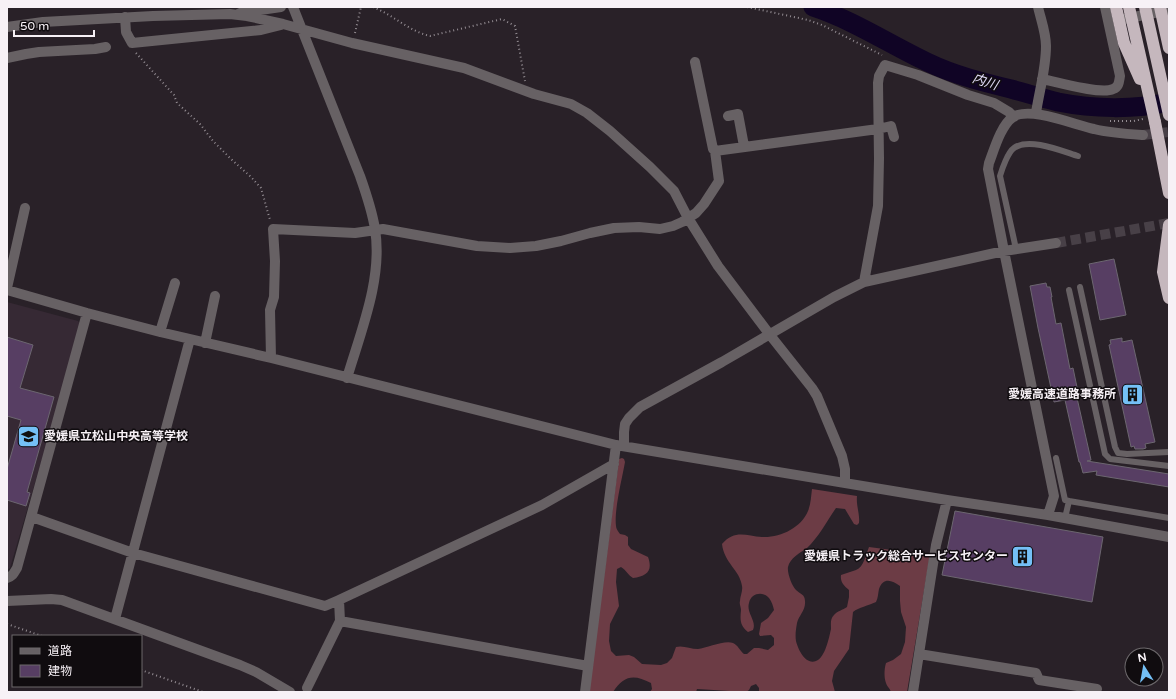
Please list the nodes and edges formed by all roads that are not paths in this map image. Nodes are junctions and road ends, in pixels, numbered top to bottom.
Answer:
1 (281, 7) edge
2 (293, 7) edge
3 (1038, 7) edge
4 (1105, 7) edge
5 (1116, 7) edge
6 (1129, 7) edge
7 (1145, 7) edge
8 (1160, 7) edge
9 (1169, 10) edge
10 (230, 14) junction
11 (125, 17) junction
12 (1108, 23) junction
13 (283, 24) junction
14 (7, 27) edge
15 (302, 29) junction
16 (106, 47) dead end
17 (1169, 48) edge
18 (7, 58) edge
19 (695, 62) dead end
20 (1041, 82) junction
21 (1036, 111) junction
22 (1151, 115) junction
23 (1169, 115) edge
24 (728, 116) dead end
25 (1014, 117) junction
26 (878, 129) junction
27 (1143, 135) tunnel mouth
28 (894, 137) dead end
29 (744, 146) junction
30 (715, 150) junction
31 (1078, 156) dead end
32 (1169, 193) edge
33 (25, 208) dead end
34 (688, 218) junction
35 (1169, 226) edge
36 (375, 230) junction
37 (1056, 243) tunnel mouth
38 (1016, 249) junction
39 (1004, 251) junction
40 (864, 282) junction
41 (175, 283) dead end
42 (1080, 287) dead end
43 (7, 289) edge
44 (1069, 290) dead end
45 (215, 296) dead end
46 (1169, 298) edge
47 (87, 313) junction
48 (160, 332) junction
49 (770, 335) junction
50 (190, 339) junction
51 (205, 343) junction
52 (271, 358) junction
53 (347, 378) junction
54 (620, 446) junction
55 (1169, 452) edge
56 (1056, 458) dead end
57 (614, 464) junction
58 (1169, 466) edge
59 (845, 483) junction
60 (947, 500) junction
61 (1069, 502) junction
62 (1048, 515) junction
63 (32, 517) junction
64 (1065, 518) junction
65 (1169, 518) edge
66 (1169, 536) edge
67 (133, 553) junction
68 (7, 578) edge
69 (339, 600) junction
70 (7, 601) edge
71 (115, 619) junction
72 (340, 621) junction
73 (919, 654) junction
74 (588, 666) junction
75 (306, 688) dead end
76 (1097, 689) dead end
77 (290, 692) edge
78 (585, 692) edge
79 (913, 692) edge

1 - 10 street
2 - 15 street
3 - 20 street
4 - 12 street
5 - 22 highway, bridge
6 - 22 highway, bridge
7 - 23 highway, bridge
8 - 17 highway, bridge
9 - 12 street
10 - 11 street
10 - 13 street
11 - 13 street
11 - 14 street
12 - 20 street
13 - 15 street
15 - 34 street
15 - 36 street
16 - 18 street
19 - 30 street
20 - 21 street
21 - 25 street
21 - 27 street
22 - 32 highway
24 - 29 street
25 - 26 street
25 - 39 street
26 - 28 street
26 - 29 street
26 - 40 street
29 - 30 street
30 - 34 street
31 - 38 lane
33 - 43 street
34 - 36 street
34 - 49 street
35 - 46 highway
36 - 52 street
36 - 53 street
37 - 38 street
38 - 39 street
39 - 40 street
39 - 62 street
40 - 49 street
41 - 48 street
42 - 55 lane
43 - 47 street
44 - 58 lane
45 - 51 street
47 - 48 street
47 - 63 street
48 - 50 street
49 - 54 street
49 - 59 street
50 - 51 street
50 - 67 street
51 - 52 street
52 - 53 street
53 - 54 street
54 - 57 street
54 - 59 street
56 - 61 lane
57 - 69 street
57 - 74 street
59 - 60 street
60 - 62 street
60 - 73 street
61 - 64 lane
61 - 65 lane
62 - 64 street
63 - 67 street
63 - 68 street
64 - 66 street
67 - 69 street
67 - 71 street
69 - 72 street
70 - 71 street
71 - 77 street
72 - 74 street
72 - 75 street
73 - 76 street
73 - 79 street
74 - 78 street

